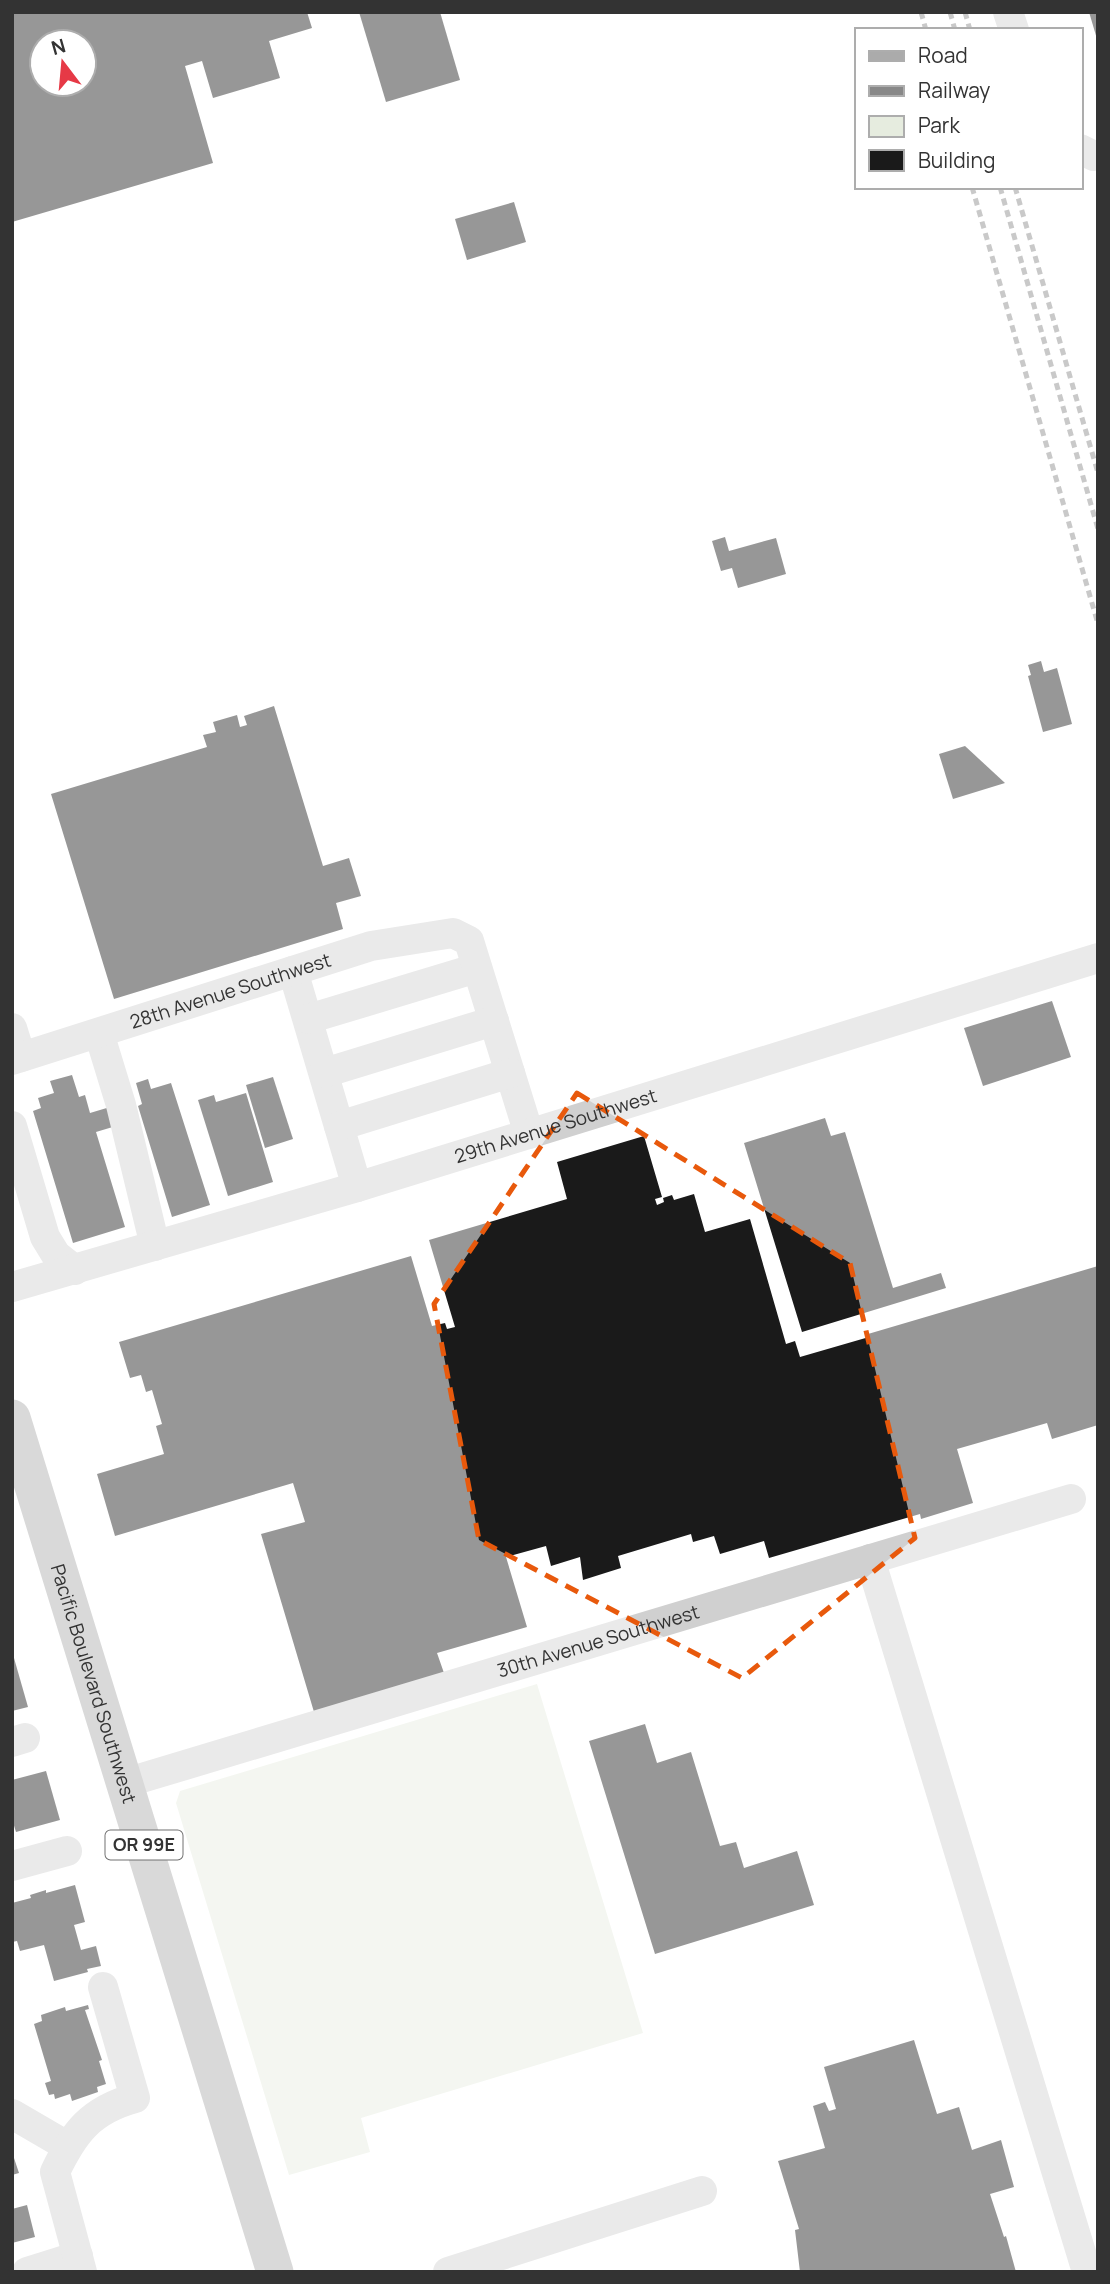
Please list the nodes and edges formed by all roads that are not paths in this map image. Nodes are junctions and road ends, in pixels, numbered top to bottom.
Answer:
1 (1082, 150) edge
2 (1098, 155) edge
3 (1098, 957) edge
4 (477, 968) junction
5 (293, 971) junction
6 (308, 1019) junction
7 (494, 1021) junction
8 (12, 1028) edge
9 (99, 1033) junction
10 (17, 1059) edge
11 (324, 1073) junction
12 (510, 1073) junction
13 (339, 1126) junction
14 (13, 1132) edge
15 (529, 1134) junction
16 (358, 1187) junction
17 (155, 1246) junction
18 (75, 1270) junction
19 (12, 1287) edge
20 (12, 1418) edge
21 (1071, 1499) dead end
22 (870, 1559) junction
23 (125, 1783) junction
24 (67, 1851) dead end
25 (12, 1866) edge
26 (103, 1987) dead end
27 (12, 2114) edge
28 (67, 2146) junction
29 (702, 2191) dead end
30 (80, 2264) edge
31 (27, 2272) edge
32 (275, 2272) edge
33 (448, 2272) edge
34 (1087, 2272) edge

1 - 2 street
3 - 15 street, 29th Avenue Southwest
4 - 5 street, 28th Avenue Southwest
4 - 6 street
4 - 7 street
5 - 6 street
5 - 9 street, 28th Avenue Southwest
6 - 11 street
7 - 11 street
7 - 12 street
8 - 10 street
9 - 10 street, 28th Avenue Southwest
9 - 17 street
11 - 13 street
12 - 13 street
12 - 15 street
13 - 16 street
14 - 18 street
15 - 16 street, 29th Avenue Southwest
16 - 17 street, 29th Avenue Southwest
17 - 18 street, 29th Avenue Southwest
18 - 19 street, 29th Avenue Southwest
20 - 23 main road, Pacific Boulevard Southwest / OR 99E
21 - 22 street, 30th Avenue Southwest
22 - 23 street, 30th Avenue Southwest
22 - 34 street
23 - 32 main road, Pacific Boulevard Southwest / OR 99E
24 - 25 street
26 - 28 street
27 - 28 street
28 - 30 street
29 - 33 street
30 - 31 street

